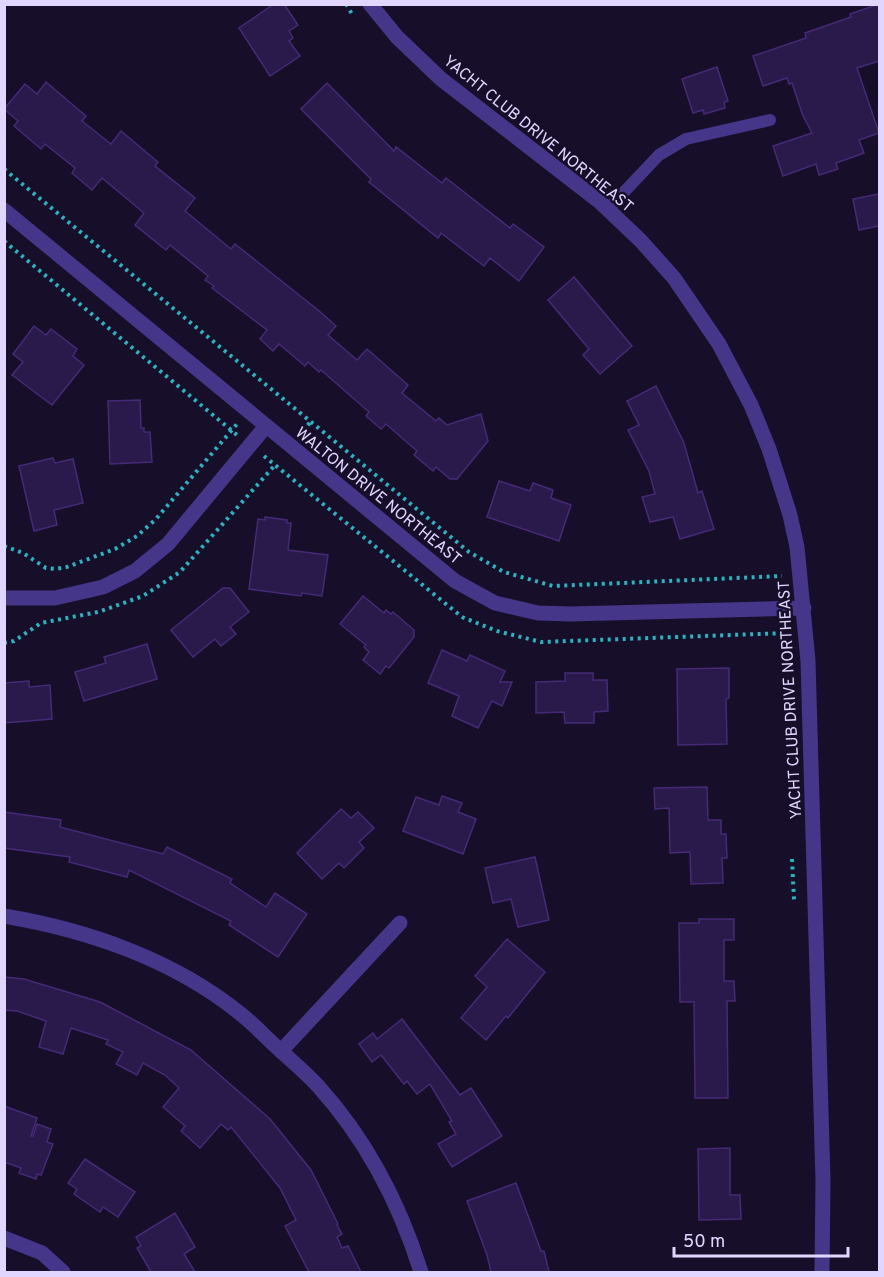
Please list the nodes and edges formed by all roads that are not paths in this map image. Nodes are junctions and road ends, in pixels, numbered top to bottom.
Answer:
1 (370, 4) edge
2 (770, 120) dead end
3 (608, 209) junction
4 (4, 210) edge
5 (266, 426) junction
6 (4, 598) edge
7 (804, 608) junction
8 (4, 916) edge
9 (400, 923) dead end
10 (281, 1051) junction
11 (4, 1238) edge
12 (63, 1272) edge
13 (421, 1272) edge
14 (822, 1272) edge

1 - 3 street, YACHT CLUB DRIVE NORTHEAST
2 - 3 lane
3 - 7 street, YACHT CLUB DRIVE NORTHEAST
4 - 5 street, WALTON DRIVE NORTHEAST
5 - 6 street
5 - 7 street, WALTON DRIVE NORTHEAST
7 - 14 street, YACHT CLUB DRIVE NORTHEAST
8 - 10 street
9 - 10 street
10 - 13 street
11 - 12 street

